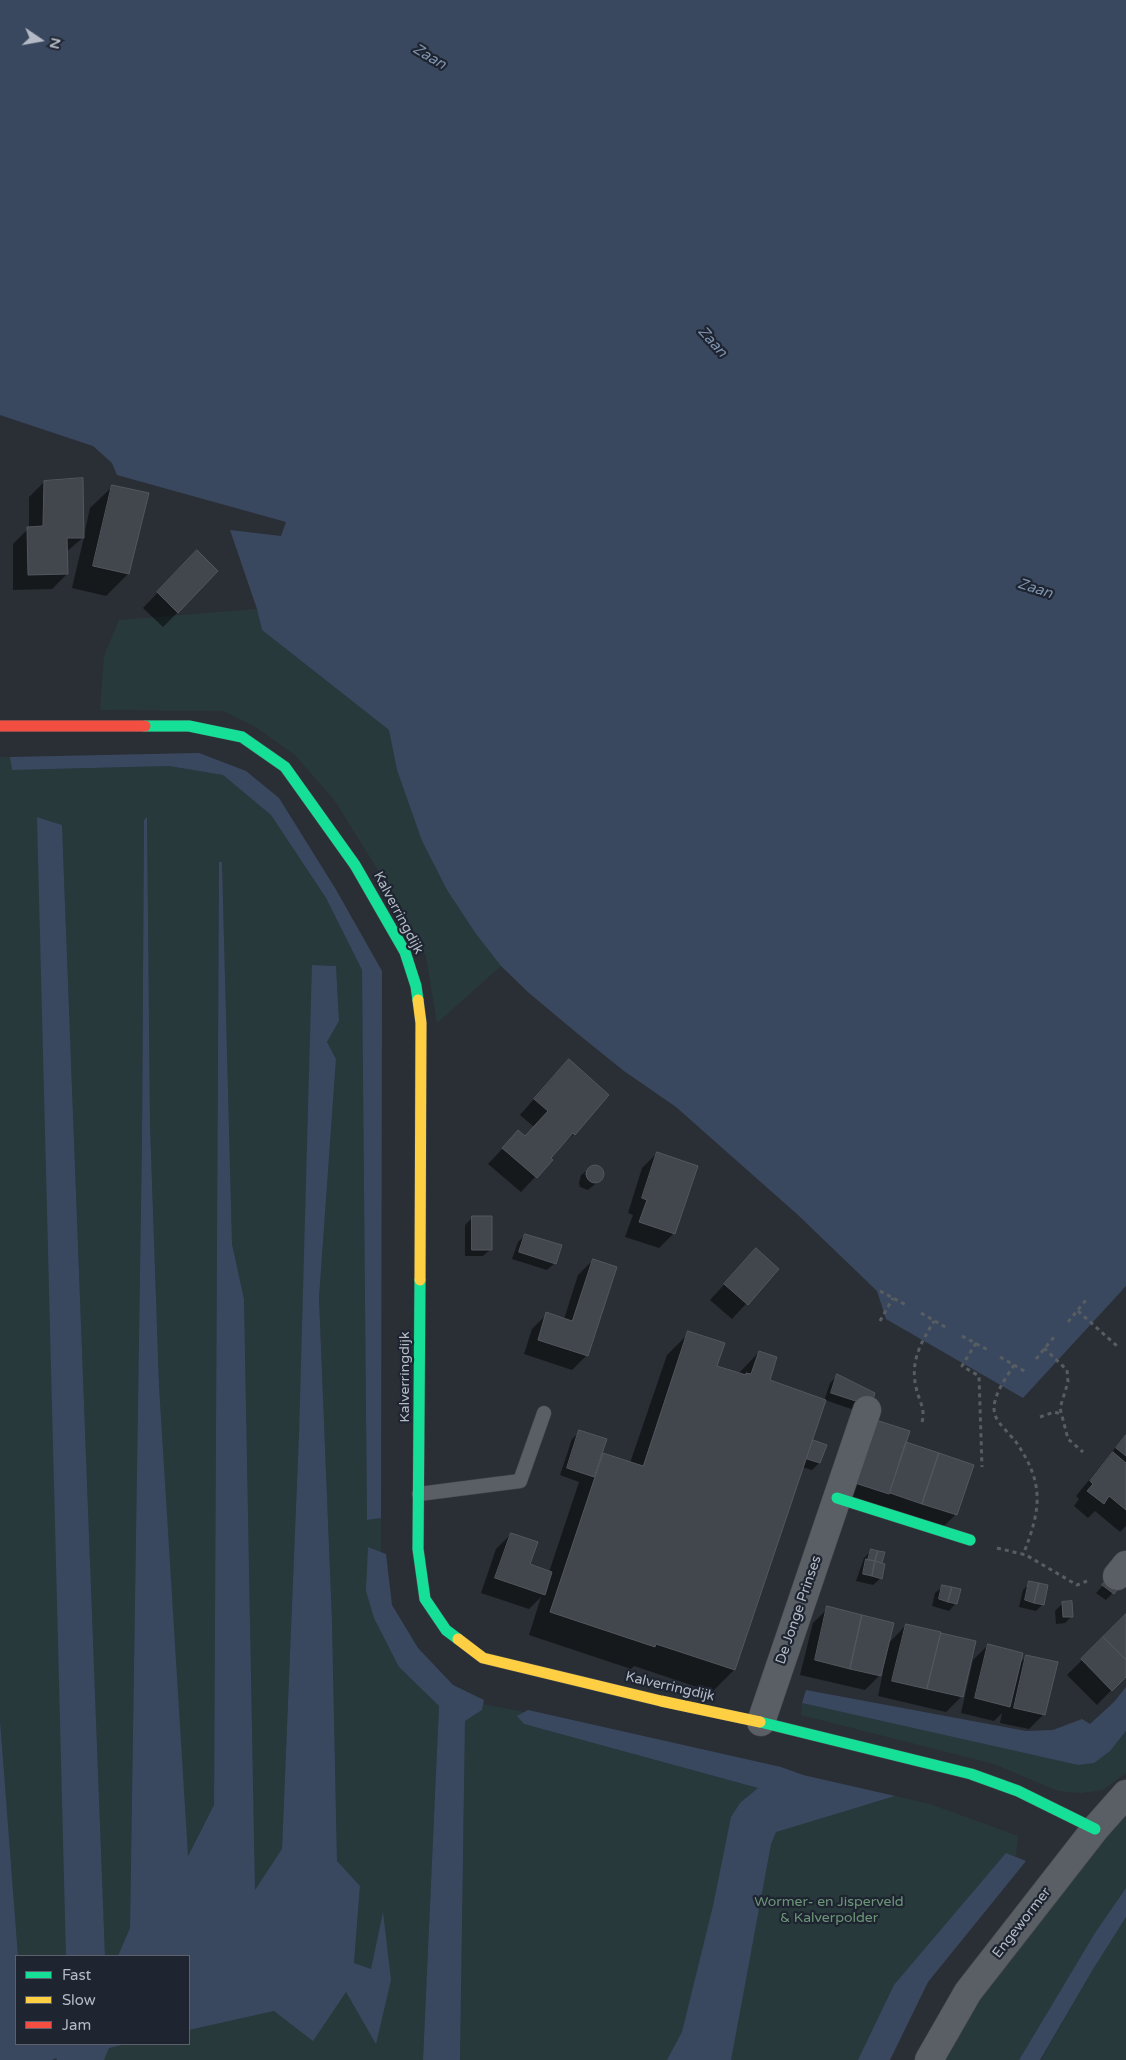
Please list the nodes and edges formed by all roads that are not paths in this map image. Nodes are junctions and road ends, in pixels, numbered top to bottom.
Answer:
1 (0, 726) edge
2 (867, 1410) dead end
3 (544, 1413) dead end
4 (419, 1494) junction
5 (837, 1498) junction
6 (970, 1540) road end
7 (761, 1722) junction
8 (1126, 1794) edge
9 (1095, 1829) junction
10 (929, 2060) edge

1 - 4 street, Kalverringdijk
2 - 5 street, De Jonge Prinses
3 - 4 lane
4 - 7 street, Kalverringdijk
5 - 6 street
5 - 7 street, De Jonge Prinses
7 - 9 street, Kalverringdijk
8 - 9 street, Engewormer
9 - 10 street, Engewormer

